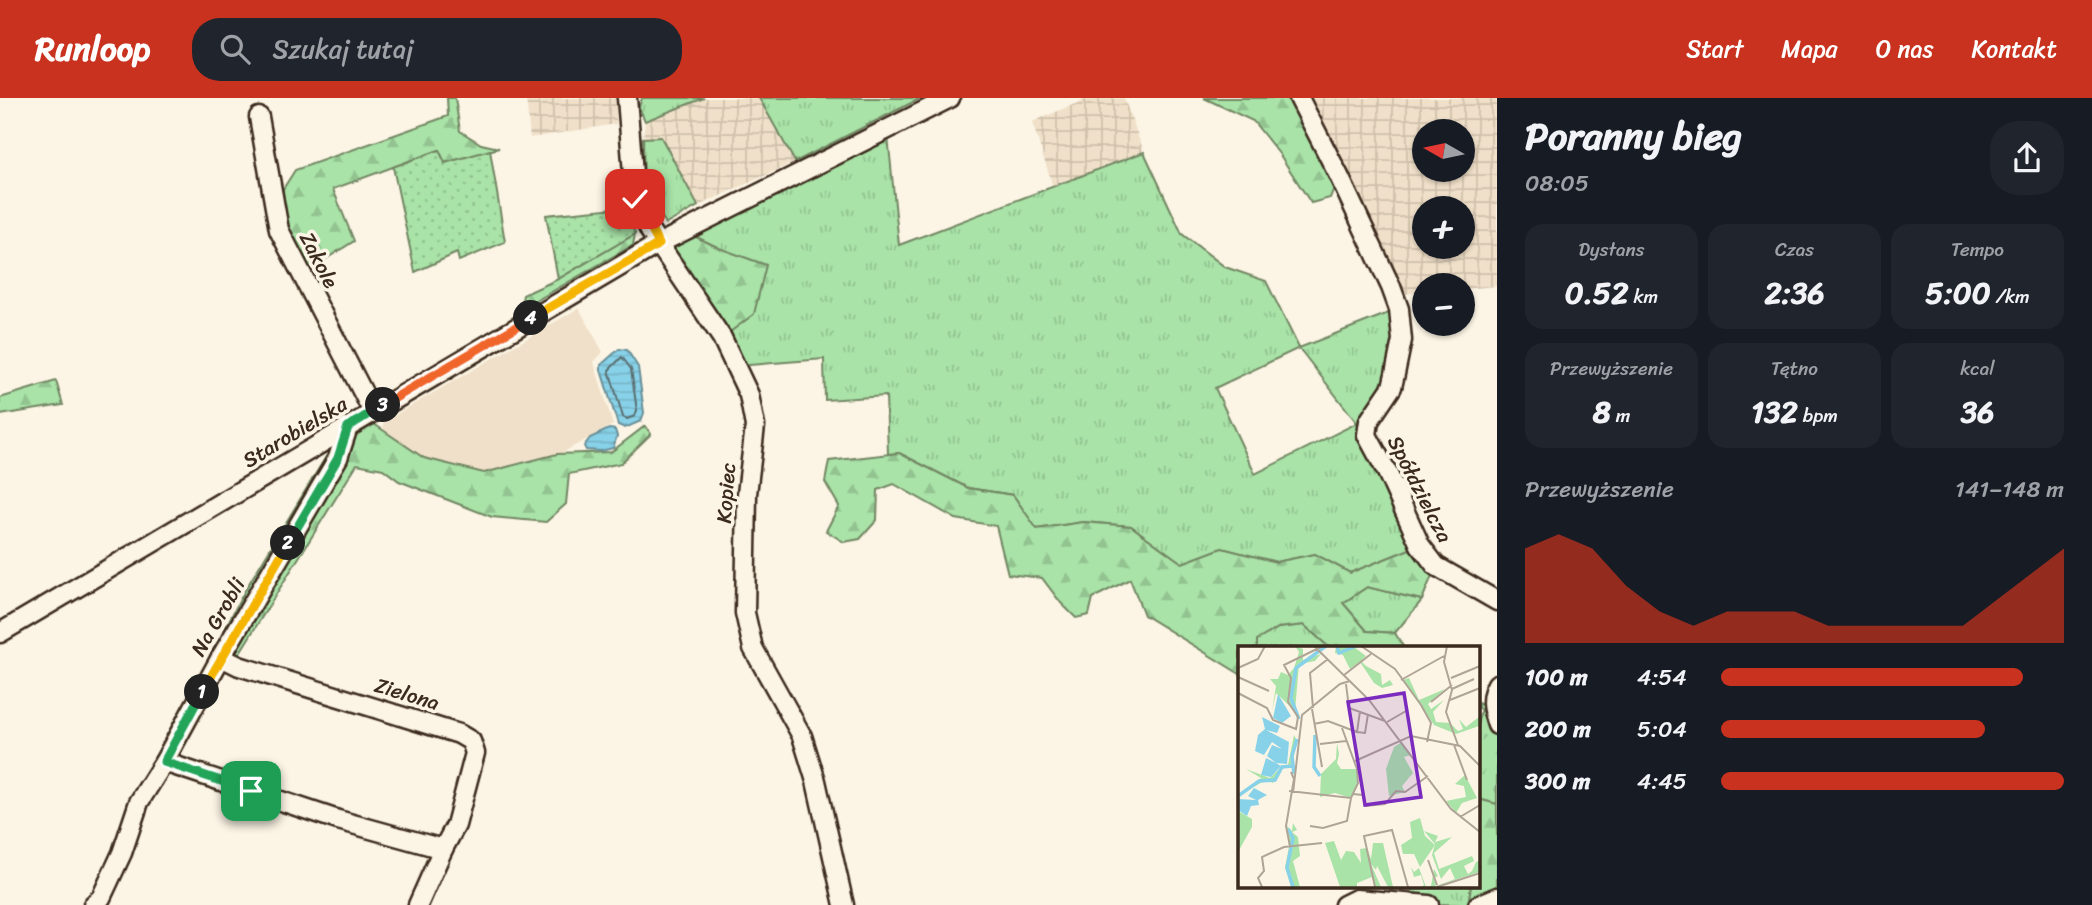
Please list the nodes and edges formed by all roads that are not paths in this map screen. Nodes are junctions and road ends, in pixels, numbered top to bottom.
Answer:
1 (627, 98) edge
2 (950, 98) edge
3 (1298, 98) edge
4 (259, 117) dead end
5 (659, 244) junction
6 (373, 412) junction
7 (348, 427) junction
8 (1497, 601) edge
9 (0, 633) edge
10 (221, 657) junction
11 (1497, 684) edge
12 (1497, 725) edge
13 (164, 762) junction
14 (443, 849) junction
15 (1497, 897) edge
16 (93, 905) edge
17 (418, 905) edge
18 (844, 905) edge
19 (1344, 905) edge
20 (1429, 905) edge
21 (1479, 905) edge

1 - 5 street, Kopiec
2 - 5 street, Starobielska
3 - 8 street, Spółdzielcza
4 - 6 street, Zakole
5 - 6 street, Starobielska
5 - 18 street, Kopiec
6 - 7 street, Starobielska
7 - 9 street, Starobielska
7 - 10 street, Na Grobli
10 - 13 street, Na Grobli
10 - 14 street, Zielona
11 - 12 street
13 - 14 street
13 - 16 street, Na Grobli
14 - 17 street, Zielona
15 - 21 street
19 - 20 street

